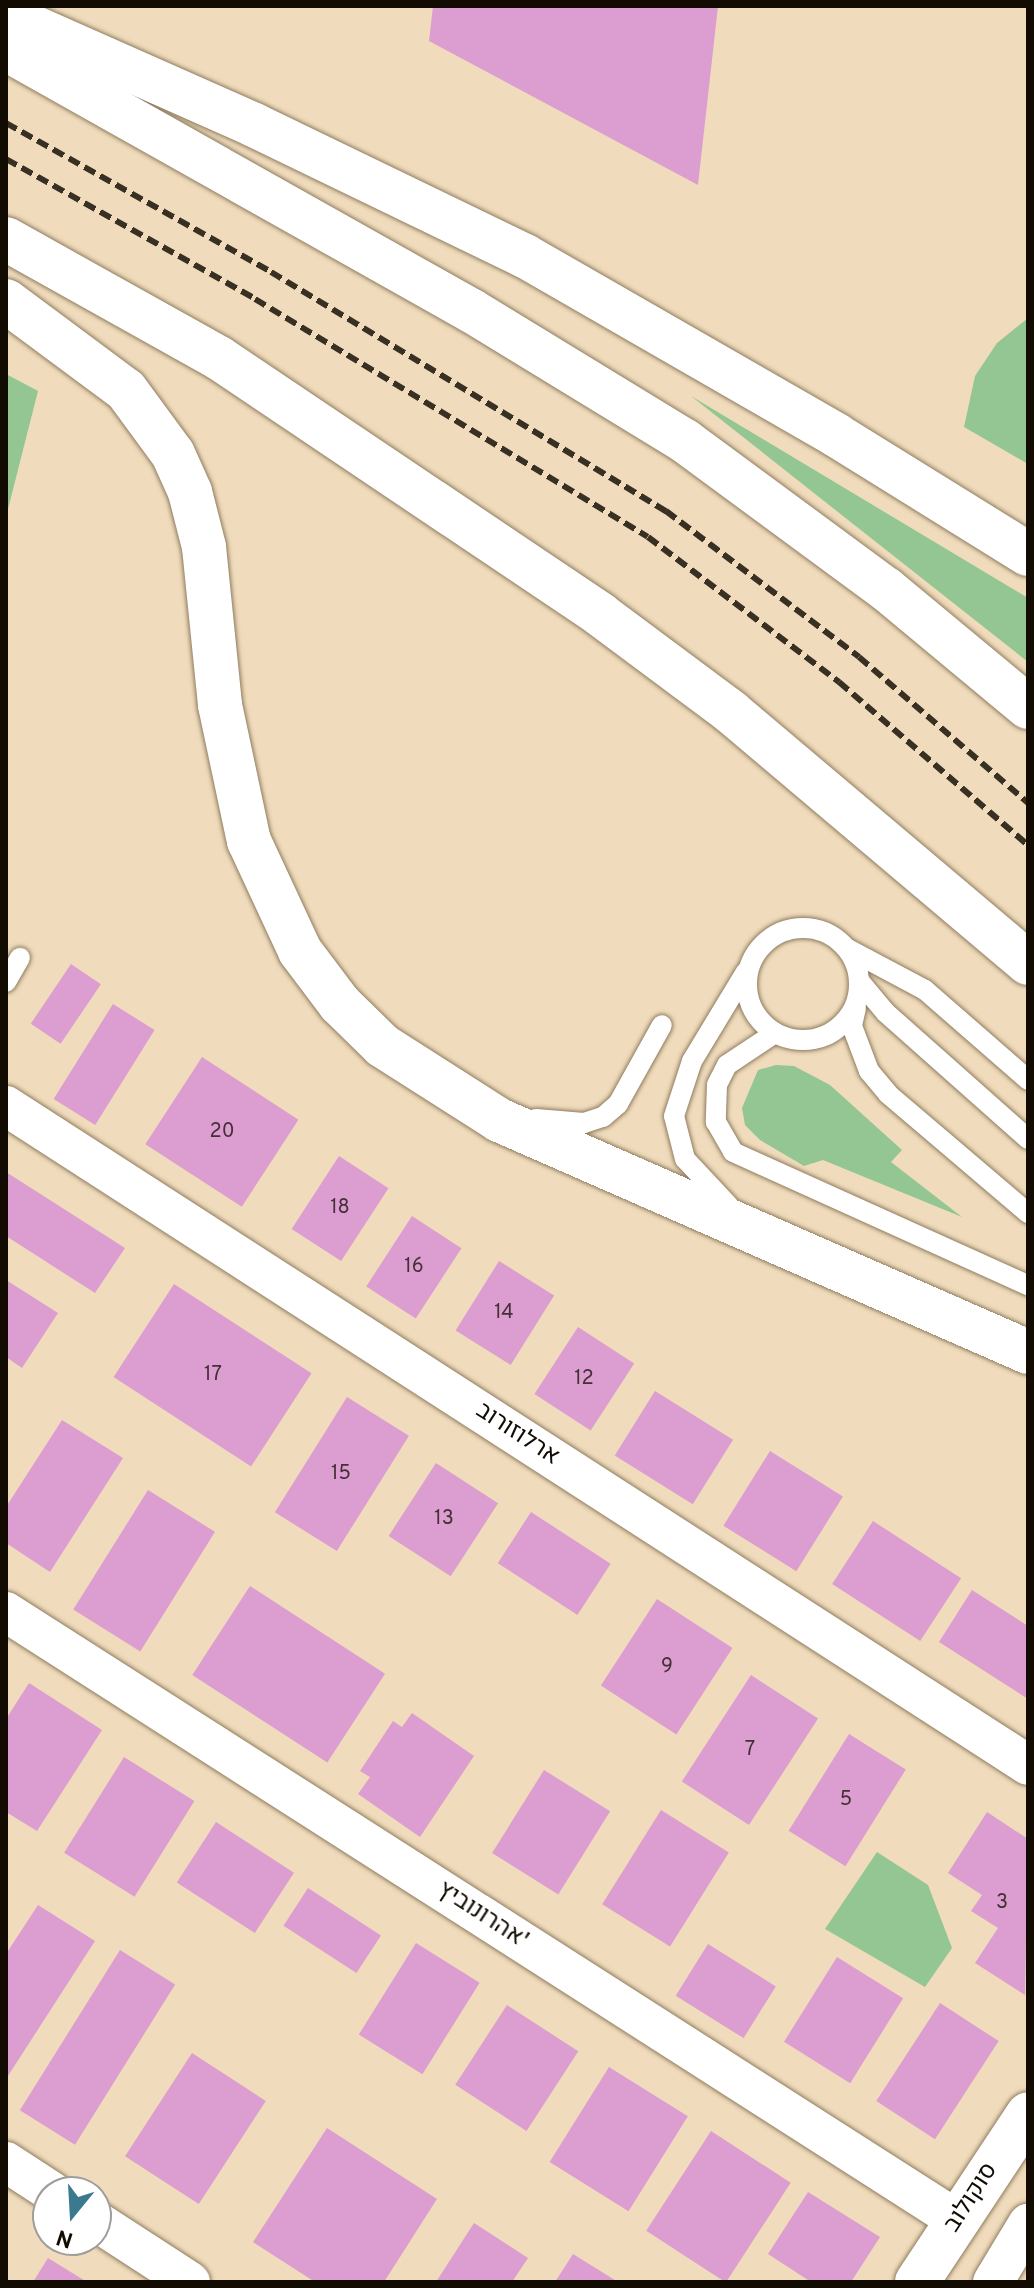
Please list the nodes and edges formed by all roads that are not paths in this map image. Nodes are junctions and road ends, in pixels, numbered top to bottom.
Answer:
1 (6, 15) edge
2 (6, 49) edge
3 (6, 239) edge
4 (6, 301) edge
5 (1028, 554) edge
6 (1028, 707) edge
7 (848, 949) junction
8 (20, 958) dead end
9 (1028, 963) edge
10 (750, 965) junction
11 (6, 982) edge
12 (859, 992) junction
13 (662, 1025) dead end
14 (775, 1033) junction
15 (1028, 1080) edge
16 (6, 1106) edge
17 (481, 1110) junction
18 (1028, 1139) edge
19 (1028, 1213) edge
20 (767, 1240) junction
21 (1028, 1285) edge
22 (1028, 1352) edge
23 (6, 1612) edge
24 (1028, 1765) edge
25 (1028, 2114) edge
26 (6, 2162) edge
27 (32, 2179) edge
28 (957, 2220) junction
29 (1028, 2224) edge
30 (112, 2231) edge
31 (190, 2282) edge
32 (917, 2282) edge
33 (993, 2282) edge

1 - 5 main road
2 - 6 main road
3 - 9 main road
4 - 17 main road
7 - 10 lane
7 - 12 lane
7 - 15 lane
8 - 11 lane
10 - 14 lane
10 - 20 lane
12 - 14 lane
12 - 18 lane
12 - 19 lane
13 - 17 lane
14 - 21 lane
16 - 24 street, ארלוזורוב
17 - 20 main road
20 - 22 main road
23 - 28 street, אהרונוביץ'
25 - 28 main road, סוקולוב
26 - 27 street
28 - 32 main road, סוקולוב
29 - 33 street
30 - 31 street

